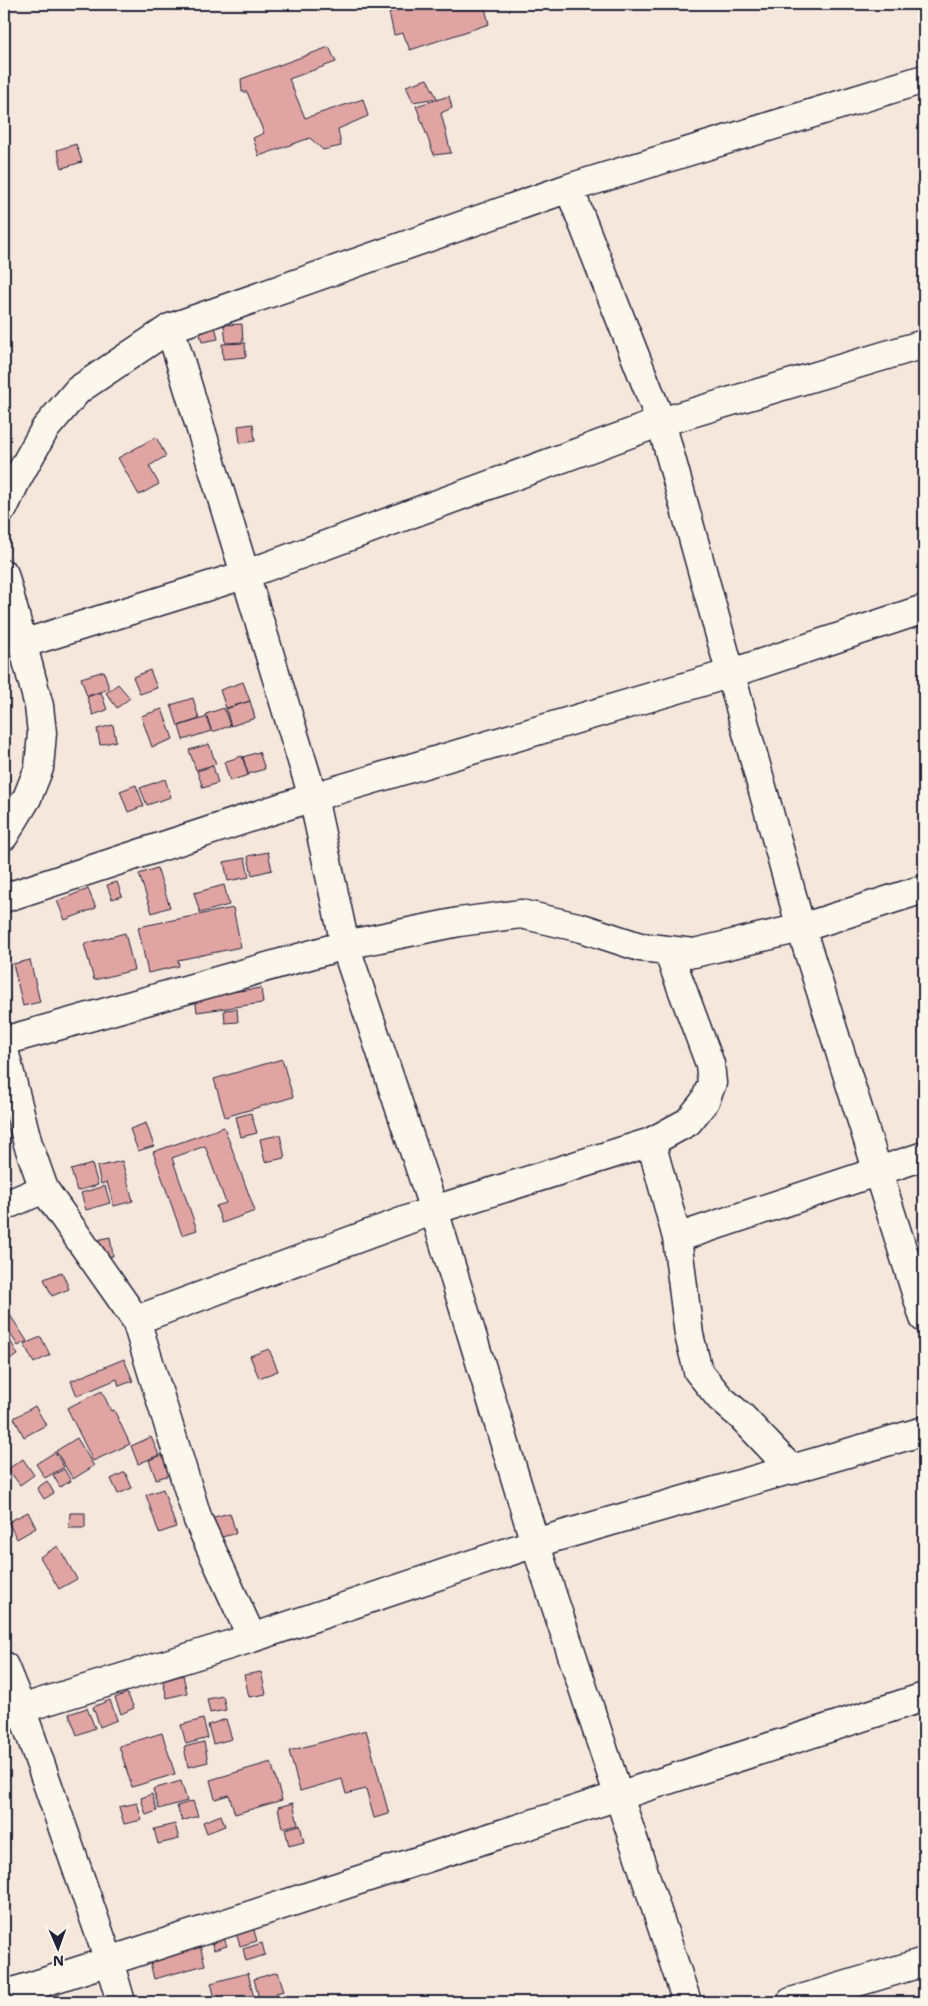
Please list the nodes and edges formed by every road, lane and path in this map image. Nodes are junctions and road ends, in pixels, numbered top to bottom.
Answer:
1 (924, 79) edge
2 (569, 188) junction
3 (170, 328) junction
4 (924, 344) edge
5 (661, 422) junction
6 (4, 507) edge
7 (4, 574) edge
8 (244, 575) junction
9 (924, 609) edge
10 (22, 644) junction
11 (732, 673) junction
12 (313, 797) junction
13 (4, 836) edge
14 (924, 889) edge
15 (4, 898) edge
16 (801, 928) junction
17 (345, 945) junction
18 (668, 951) junction
19 (4, 1041) edge
20 (4, 1050) edge
21 (651, 1142) junction
22 (924, 1156) edge
23 (878, 1172) junction
24 (44, 1189) junction
25 (4, 1206) edge
26 (434, 1210) junction
27 (676, 1238) junction
28 (924, 1318) edge
29 (136, 1320) junction
30 (924, 1431) edge
31 (792, 1470) junction
32 (534, 1543) junction
33 (252, 1638) junction
34 (4, 1666) edge
35 (924, 1696) edge
36 (12, 1711) edge
37 (619, 1796) junction
38 (108, 1961) junction
39 (924, 1962) edge
40 (4, 1995) edge
41 (121, 2002) edge
42 (687, 2002) edge
43 (791, 2002) edge

1 - 2 street
2 - 3 street
2 - 5 street
3 - 6 street
3 - 8 street
4 - 5 street
5 - 8 street
5 - 11 street
7 - 10 street
8 - 10 street
8 - 12 street
9 - 11 street
10 - 13 street
11 - 12 street
11 - 16 street
12 - 15 street
12 - 17 street
14 - 16 street
16 - 18 street
16 - 23 street
17 - 18 street
17 - 19 street
17 - 26 street
18 - 21 street
20 - 24 street
21 - 26 street
21 - 27 street
22 - 23 street
23 - 27 street
23 - 28 street
24 - 25 street
24 - 29 street
26 - 29 street
26 - 32 street
27 - 31 street
29 - 33 street
30 - 31 street
31 - 32 street
32 - 33 street
32 - 37 street
33 - 36 street
34 - 36 street
35 - 37 street
36 - 38 street
37 - 38 street
37 - 42 street
38 - 40 street
38 - 41 street
39 - 43 street

